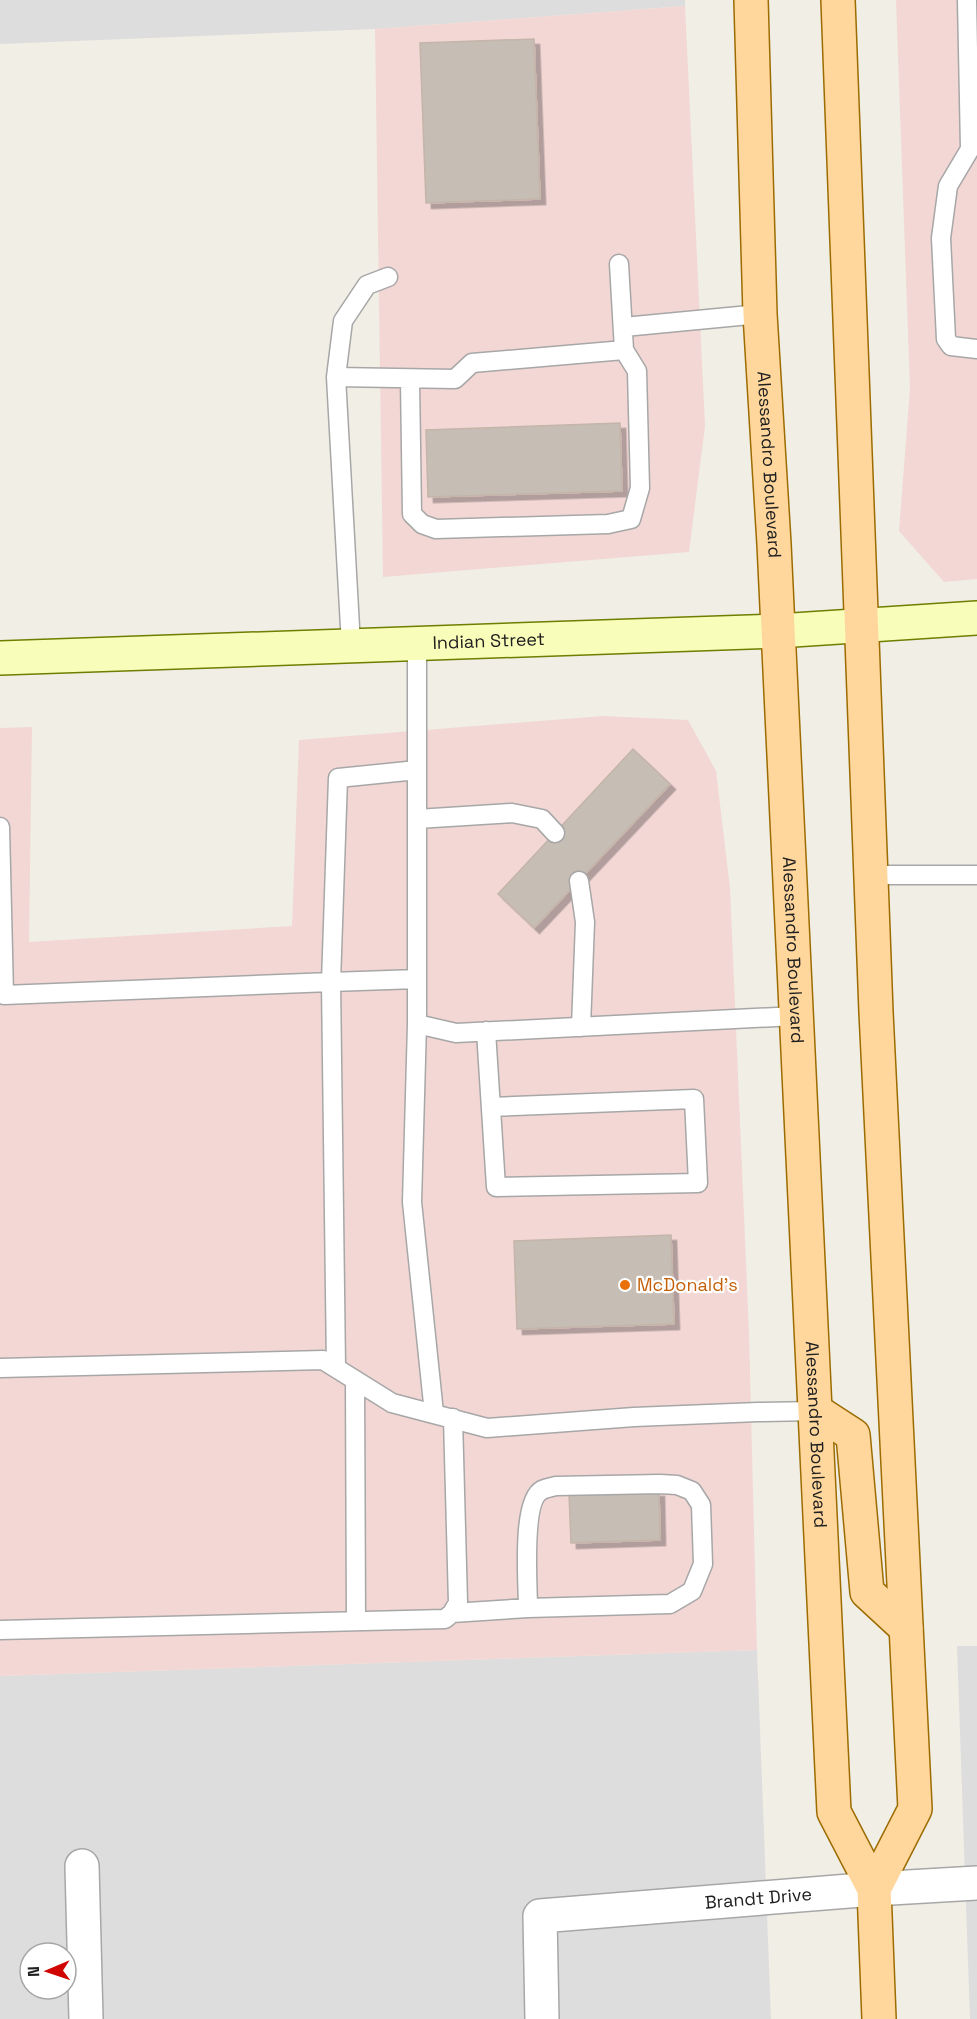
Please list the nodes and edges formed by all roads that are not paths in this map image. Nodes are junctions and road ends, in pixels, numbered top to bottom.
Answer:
1 (751, 0) edge
2 (838, 0) edge
3 (967, 0) edge
4 (619, 264) dead end
5 (388, 278) dead end
6 (760, 314) junction
7 (624, 327) junction
8 (977, 349) edge
9 (624, 350) junction
10 (336, 377) junction
11 (410, 380) junction
12 (977, 618) edge
13 (862, 626) junction
14 (778, 631) junction
15 (417, 642) junction
16 (351, 645) junction
17 (0, 658) edge
18 (417, 770) junction
19 (417, 819) junction
20 (0, 826) edge
21 (555, 833) dead end
22 (871, 875) junction
23 (977, 875) edge
24 (579, 881) dead end
25 (417, 979) junction
26 (331, 982) junction
27 (795, 1016) junction
28 (417, 1024) junction
29 (581, 1027) junction
30 (486, 1031) junction
31 (491, 1107) junction
32 (0, 1368) edge
33 (336, 1368) junction
34 (354, 1380) junction
35 (816, 1412) junction
36 (434, 1413) junction
37 (453, 1418) junction
38 (528, 1608) junction
39 (452, 1613) junction
40 (356, 1621) junction
41 (906, 1628) junction
42 (0, 1630) edge
43 (81, 1866) dead end
44 (977, 1883) edge
45 (874, 1889) junction
46 (86, 2019) edge
47 (542, 2019) edge
48 (879, 2019) edge

1 - 6 main road, Alessandro Boulevard
2 - 13 main road, Alessandro Boulevard
3 - 8 lane
4 - 7 lane
5 - 10 lane
6 - 7 lane
6 - 14 main road, Alessandro Boulevard
7 - 9 lane
9 - 11 lane
9 - 11 lane
10 - 11 lane
10 - 16 lane
12 - 13 main road, Indian Street
13 - 14 main road, Indian Street
13 - 22 main road, Alessandro Boulevard
14 - 15 main road, Indian Street
14 - 27 main road, Alessandro Boulevard
15 - 16 main road, Indian Street
15 - 18 lane
16 - 17 main road, Indian Street
18 - 19 lane
18 - 26 lane
19 - 21 lane
19 - 25 lane
20 - 26 lane
22 - 23 lane
22 - 41 main road, Alessandro Boulevard
24 - 29 lane
25 - 26 lane
25 - 28 lane
26 - 33 lane
27 - 29 lane
27 - 35 main road, Alessandro Boulevard
28 - 30 lane
28 - 36 lane
29 - 30 lane
30 - 31 lane
31 - 31 lane
32 - 33 lane
33 - 34 lane
34 - 36 lane
34 - 40 lane
35 - 37 lane
35 - 41 main road
35 - 45 main road, Alessandro Boulevard
36 - 37 lane
37 - 39 lane
38 - 38 lane
38 - 39 lane
39 - 40 lane
40 - 42 lane
41 - 45 main road, Alessandro Boulevard
43 - 46 street
44 - 45 street, Brandt Drive
45 - 47 street, Brandt Drive
45 - 48 main road, Alessandro Boulevard

